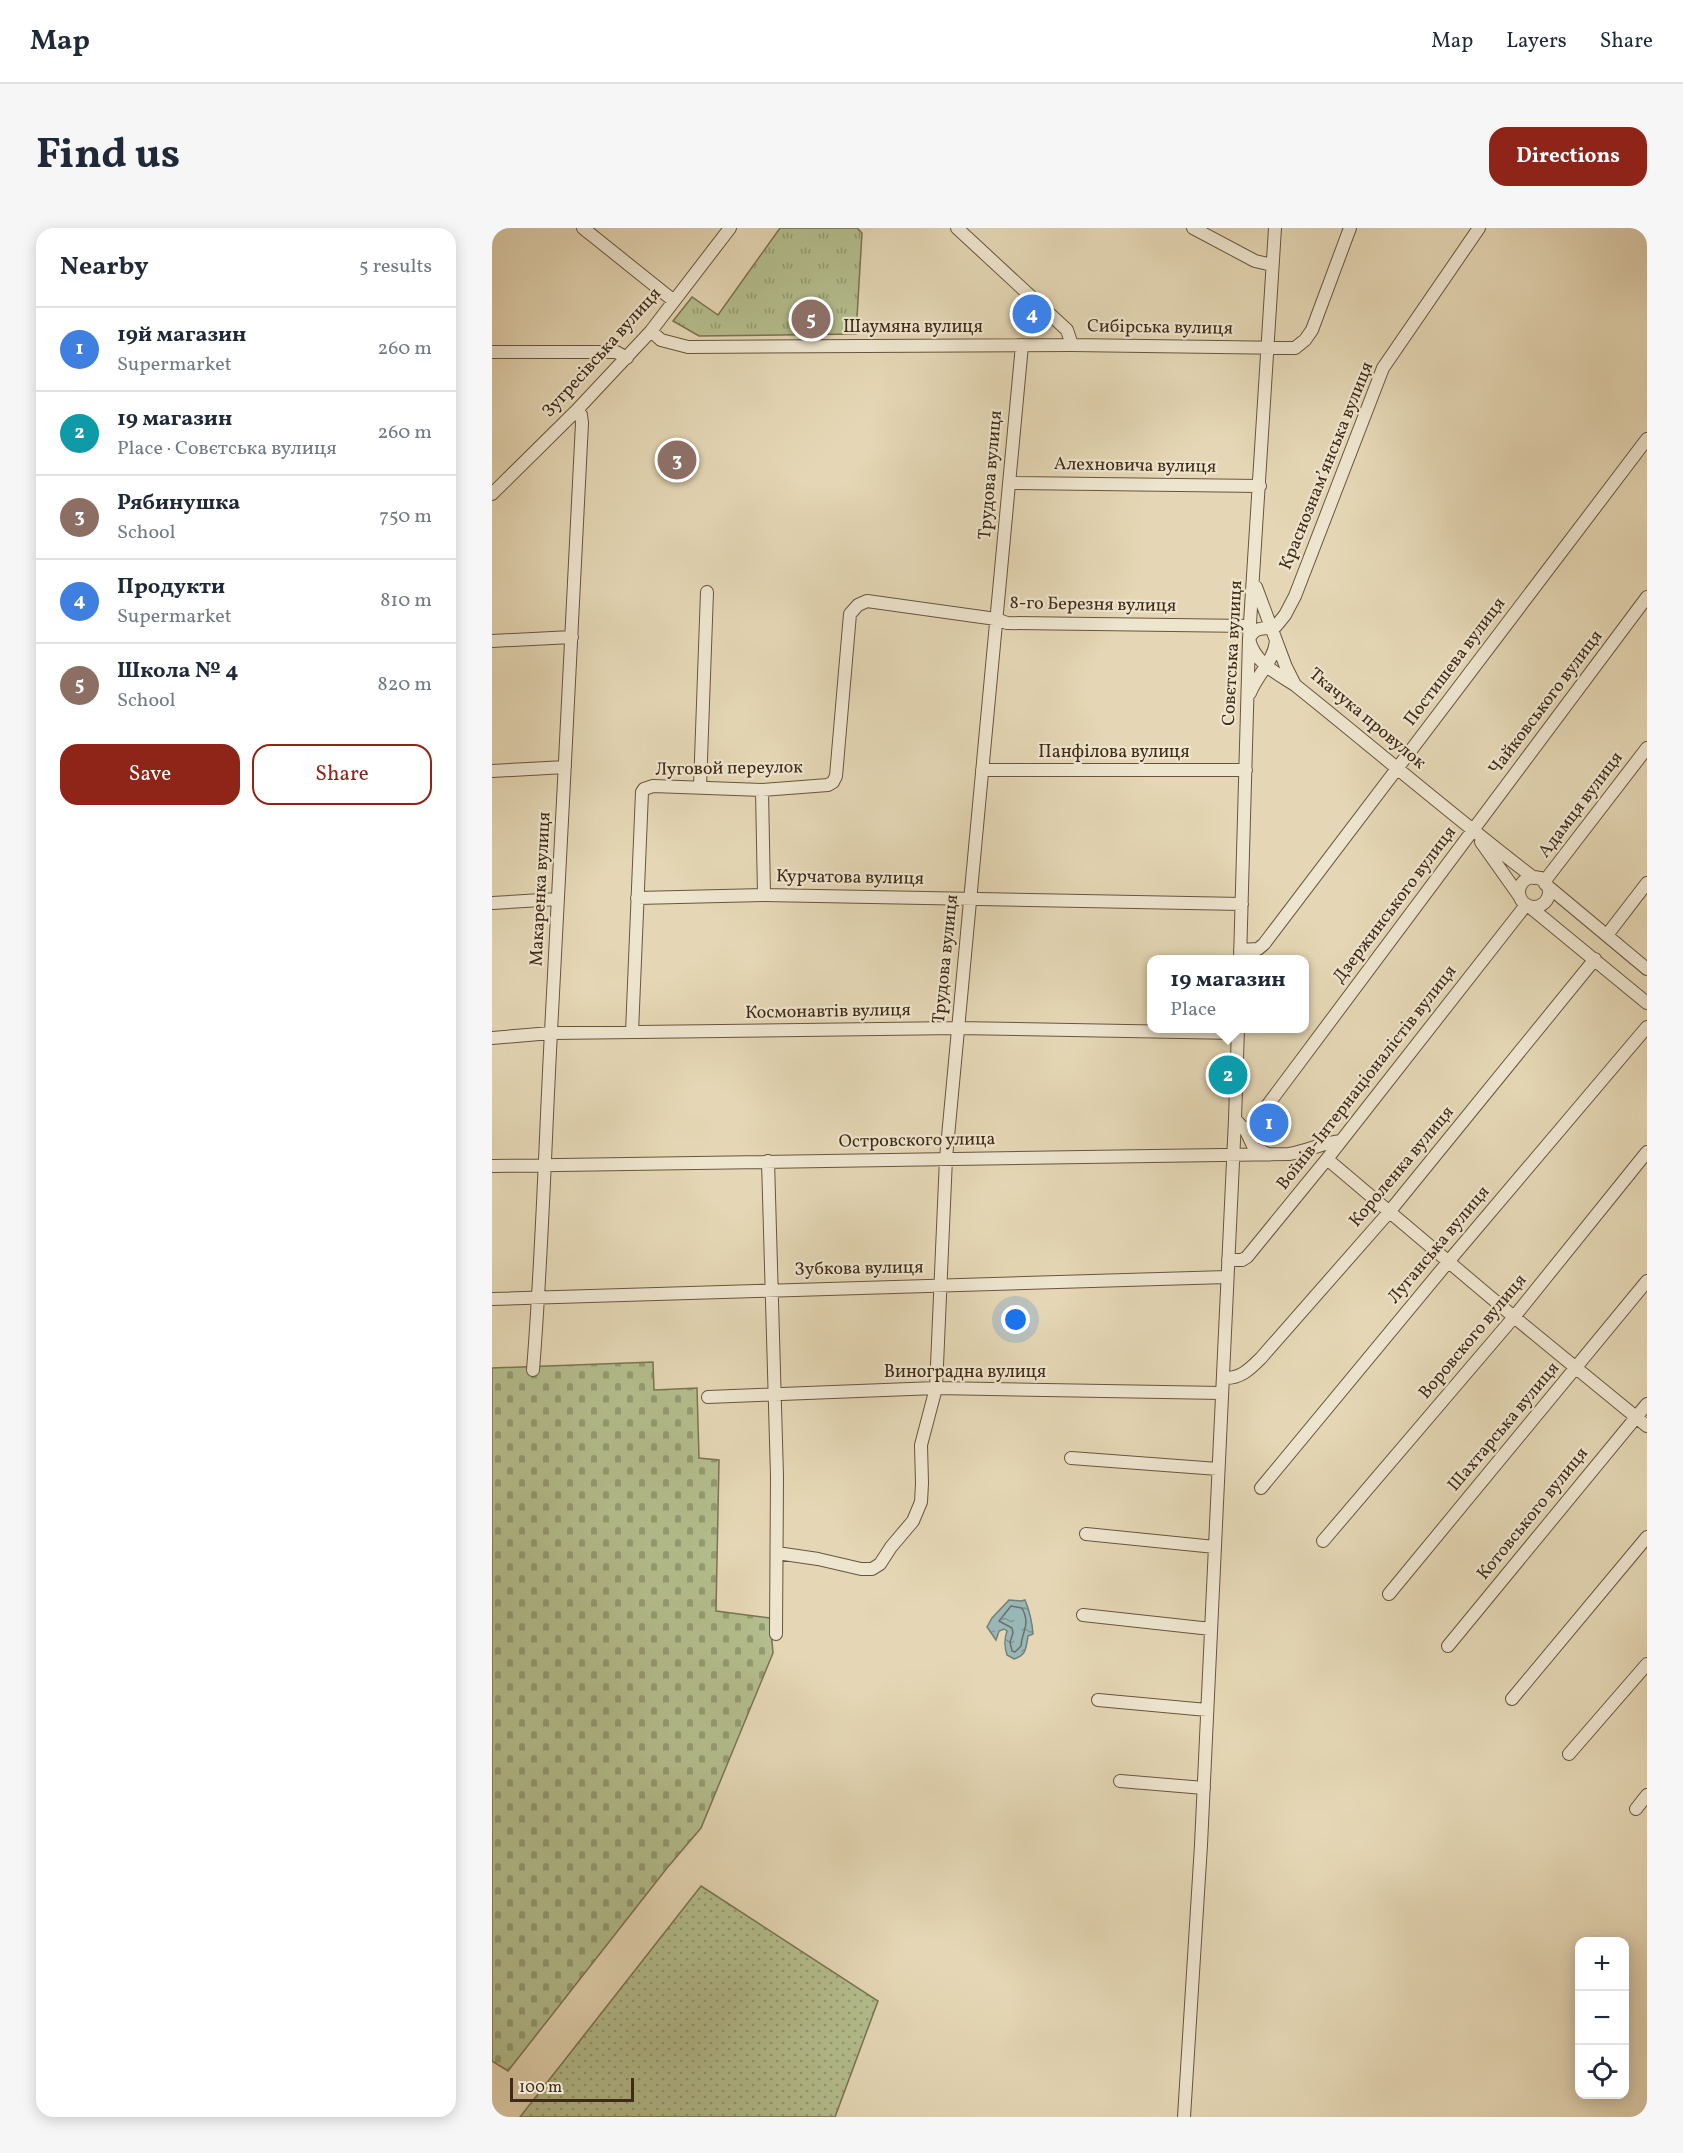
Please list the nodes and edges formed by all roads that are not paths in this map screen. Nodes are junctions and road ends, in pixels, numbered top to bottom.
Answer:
1 (583, 228) edge
2 (730, 228) edge
3 (957, 228) edge
4 (1192, 228) edge
5 (1275, 228) edge
6 (1350, 228) edge
7 (1479, 228) edge
8 (1272, 265) junction
9 (674, 301) junction
10 (651, 331) junction
11 (1022, 345) junction
12 (1072, 345) junction
13 (1268, 348) junction
14 (492, 352) edge
15 (627, 358) junction
16 (576, 411) junction
17 (1647, 439) edge
18 (1009, 483) junction
19 (1260, 486) junction
20 (492, 494) edge
21 (1254, 581) junction
22 (707, 592) dead end
23 (1647, 597) edge
24 (996, 619) junction
25 (1271, 628) junction
26 (1250, 633) junction
27 (572, 637) junction
28 (492, 641) edge
29 (1276, 641) junction
30 (1266, 665) junction
31 (1295, 685) junction
32 (1248, 700) junction
33 (842, 701) joint
34 (1647, 748) edge
35 (1398, 766) junction
36 (565, 767) junction
37 (982, 770) junction
38 (1246, 770) junction
39 (492, 771) edge
40 (700, 787) junction
41 (762, 789) junction
42 (1473, 831) junction
43 (1540, 880) junction
44 (1647, 883) edge
45 (764, 895) junction
46 (637, 898) junction
47 (970, 898) junction
48 (558, 899) junction
49 (492, 903) edge
50 (1525, 903) junction
51 (1242, 904) junction
52 (1606, 935) junction
53 (1240, 955) edge
54 (1595, 959) junction
55 (1647, 969) edge
56 (1647, 1003) edge
57 (1647, 1027) edge
58 (957, 1028) junction
59 (1147, 1030) edge
60 (632, 1032) junction
61 (551, 1033) junction
62 (1237, 1033) edge
63 (492, 1038) edge
64 (1235, 1119) junction
65 (1246, 1131) junction
66 (1341, 1141) junction
67 (1647, 1152) edge
68 (1199, 1155) junction
69 (1233, 1155) junction
70 (1269, 1155) junction
71 (946, 1158) junction
72 (1327, 1159) junction
73 (768, 1161) junction
74 (546, 1164) junction
75 (492, 1166) edge
76 (1390, 1211) junction
77 (1228, 1260) junction
78 (1448, 1262) junction
79 (1227, 1277) junction
80 (1647, 1281) edge
81 (940, 1285) junction
82 (771, 1290) junction
83 (539, 1297) junction
84 (492, 1299) edge
85 (1514, 1317) junction
86 (1576, 1368) junction
87 (533, 1370) dead end
88 (1222, 1378) junction
89 (936, 1388) junction
90 (1222, 1393) junction
91 (775, 1394) junction
92 (708, 1397) dead end
93 (1647, 1404) edge
94 (1636, 1417) junction
95 (1647, 1426) edge
96 (1071, 1458) dead end
97 (1218, 1469) junction
98 (1261, 1488) dead end
99 (1086, 1534) dead end
100 (1647, 1537) edge
101 (1323, 1541) dead end
102 (1215, 1547) junction
103 (777, 1554) junction
104 (1389, 1594) dead end
105 (1083, 1615) dead end
106 (1211, 1629) junction
107 (776, 1634) dead end
108 (1448, 1646) dead end
109 (1647, 1664) edge
110 (1512, 1699) dead end
111 (1098, 1700) dead end
112 (1207, 1710) junction
113 (1569, 1754) dead end
114 (1120, 1781) dead end
115 (1204, 1788) junction
116 (1647, 1795) edge
117 (1636, 1809) dead end
118 (1184, 2117) edge

1 - 9 street
2 - 9 street, Зугресівська вулиця
3 - 12 street, Сибірська вулиця
4 - 8 street
5 - 8 street, Совєтська вулиця
6 - 13 street, Сибірська вулиця
7 - 25 street, Краснознамʼянська вулиця
8 - 13 street, Совєтська вулиця
9 - 10 street, Зугресівська вулиця
10 - 11 street, Шаумяна вулиця
10 - 15 street, Зугресівська вулиця
11 - 12 street, Шаумяна вулиця
11 - 18 street, Трудова вулиця
12 - 13 street, Сибірська вулиця
13 - 19 street, Совєтська вулиця
14 - 15 street
15 - 16 street, Зугресівська вулиця
16 - 20 street, Зугресівська вулиця
16 - 27 street, Макаренка вулиця
17 - 35 street, Постишева вулиця
18 - 19 street, Алехновича вулиця
18 - 24 street, Трудова вулиця
19 - 21 street, Совєтська вулиця
21 - 25 street, Ткачука провулок
21 - 26 street, Совєтська вулиця
22 - 40 street
23 - 42 street, Чайковського вулиця
24 - 26 street, 8-го Березня вулиця
24 - 33 street, 8-го Березня вулиця
24 - 37 street, Трудова вулиця
25 - 26 street
25 - 29 street, Ткачука провулок
26 - 30 street
26 - 32 street, Совєтська вулиця
27 - 28 street
27 - 36 street, Макаренка вулиця
29 - 30 street
29 - 31 street, Ткачука провулок
30 - 31 street
30 - 32 street
31 - 35 street, Ткачука провулок
32 - 38 street, Совєтська вулиця
33 - 41 street, Луговой переулок
34 - 43 street, Адамця вулиця
35 - 42 street, Ткачука провулок
35 - 53 street, Постишева вулиця
36 - 39 street
36 - 48 street, Макаренка вулиця
37 - 38 street, Панфілова вулиця
37 - 47 street, Трудова вулиця
38 - 51 street, Совєтська вулиця
40 - 41 street, Луговой переулок
40 - 46 street, Луговой переулок
41 - 45 street
42 - 43 street
42 - 50 street
42 - 65 street, Дзержинського вулиця
43 - 50 street
43 - 50 street
43 - 52 street
44 - 52 street
45 - 46 street, Курчатова вулиця
45 - 47 street, Курчатова вулиця
46 - 60 street, Луговой переулок
47 - 51 street, Курчатова вулиця
47 - 58 street, Трудова вулиця
48 - 49 street
48 - 61 street, Макаренка вулиця
50 - 54 street
50 - 66 street, Воїнів-Інтернаціоналістів вулиця
51 - 53 street, Совєтська вулиця
52 - 55 street
54 - 56 street
54 - 76 street, Короленка вулиця
57 - 78 street, Луганська вулиця
58 - 59 street, Космонавтів вулиця
58 - 60 street, Космонавтів вулиця
58 - 71 street, Трудова вулиця
60 - 61 street, Космонавтів вулиця
61 - 63 street, Космонавтів вулиця
61 - 74 street, Макаренка вулиця
62 - 64 street
64 - 65 street
64 - 68 street
64 - 69 street
65 - 70 street
66 - 70 street, Островского улица
66 - 72 street, Воїнів-Інтернаціоналістів вулиця
67 - 85 street, Воровского вулиця
68 - 69 street, Островского улица
68 - 71 street, Островского улица
69 - 70 street, Островского улица
69 - 77 street
71 - 73 street, Островского улица
71 - 81 street, Трудова вулиця
72 - 76 street
72 - 77 street, Воїнів-Інтернаціоналістів вулиця
73 - 74 street, Островского улица
73 - 82 street
74 - 75 street, Островского улица
74 - 83 street, Макаренка вулиця
76 - 78 street
76 - 88 street, Короленка вулиця
77 - 79 street
78 - 85 street
78 - 98 street, Луганська вулиця
79 - 81 street, Зубкова вулиця
79 - 88 street
80 - 86 street, Шахтарська вулиця
81 - 82 street, Зубкова вулиця
81 - 89 street, Трудова вулиця
82 - 83 street, Зубкова вулиця
82 - 91 street
83 - 84 street, Зубкова вулиця
83 - 87 street, Макаренка вулиця
85 - 86 street
85 - 101 street, Воровского вулиця
86 - 94 street
86 - 104 street, Шахтарська вулиця
88 - 90 street
89 - 90 street, Виноградна вулиця
89 - 91 street, Виноградна вулиця
89 - 103 street, Трудова вулиця
90 - 97 street
91 - 92 street, Виноградна вулиця
91 - 103 street
93 - 94 street, Котовського вулиця
94 - 95 street
94 - 108 street, Котовського вулиця
96 - 97 street
97 - 102 street
99 - 102 street
100 - 110 street
102 - 106 street
103 - 107 street
105 - 106 street
106 - 112 street
109 - 113 street
111 - 112 street
112 - 115 street
114 - 115 street
115 - 118 street
116 - 117 street

